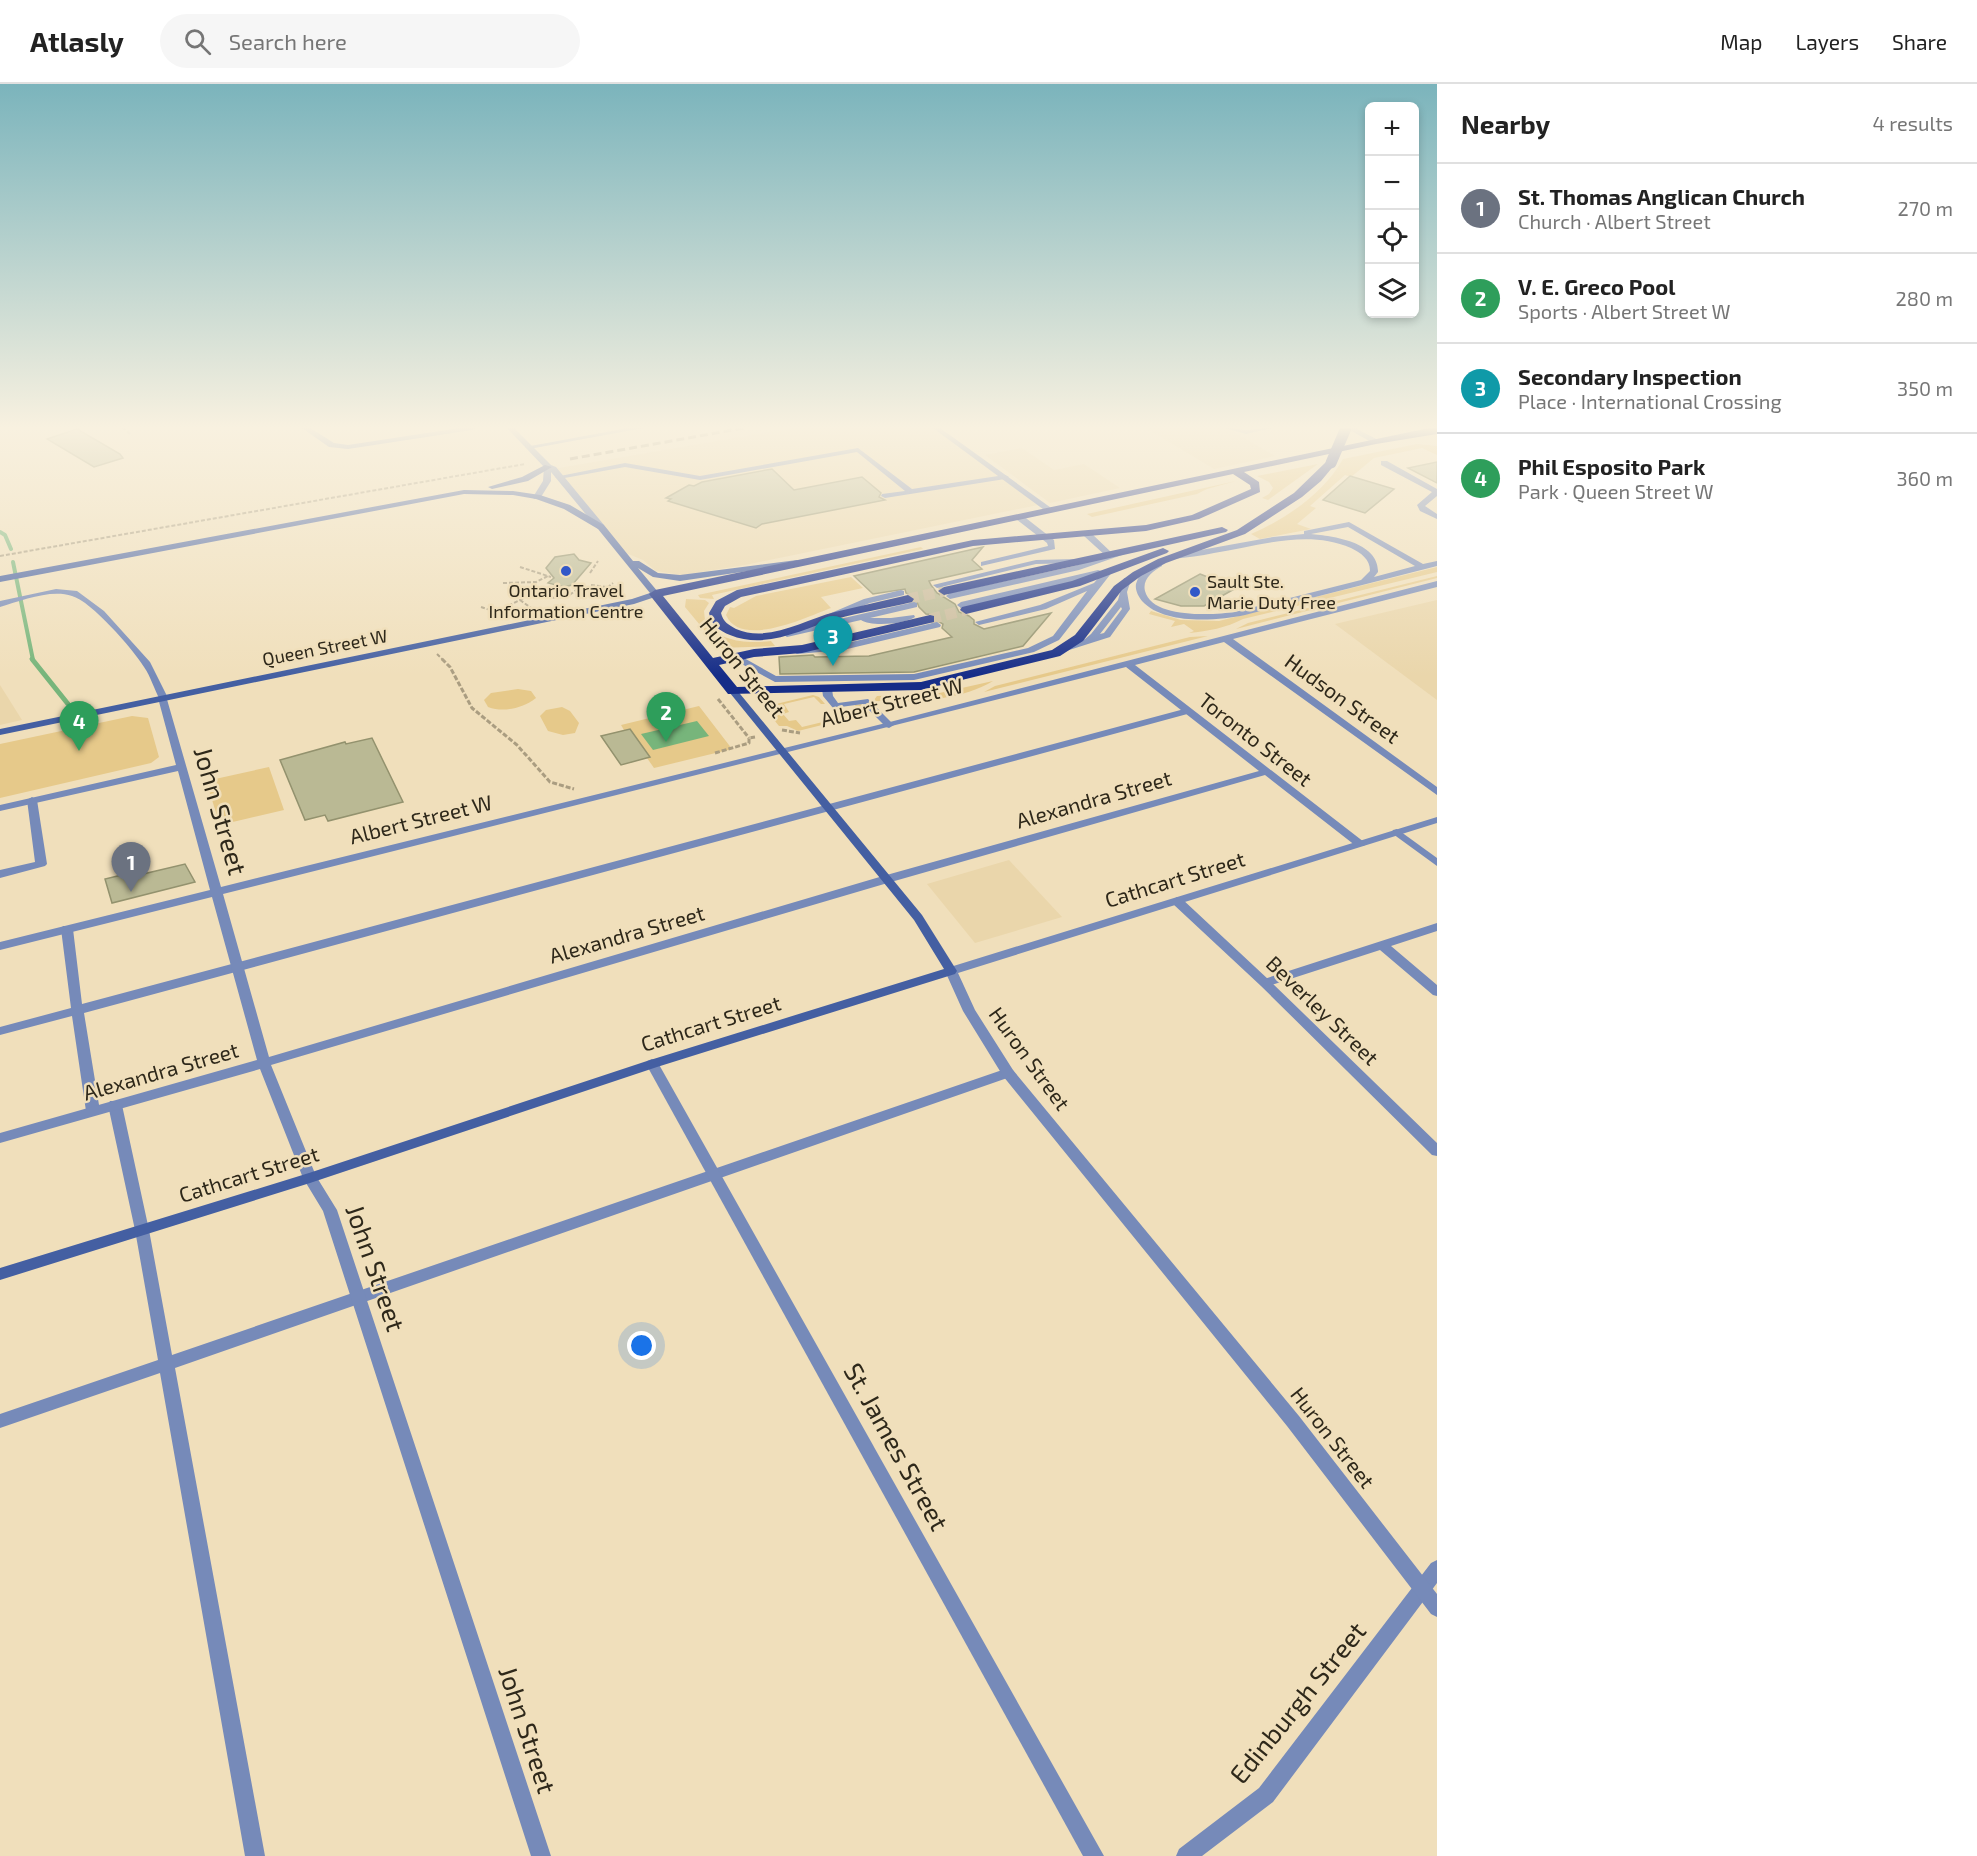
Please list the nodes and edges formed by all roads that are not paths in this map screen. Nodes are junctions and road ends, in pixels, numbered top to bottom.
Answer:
1 (364, 511) edge
2 (573, 511) edge
3 (587, 511) edge
4 (1047, 511) edge
5 (1082, 511) edge
6 (1207, 511) edge
7 (1270, 511) edge
8 (1274, 511) edge
9 (1019, 517) junction
10 (601, 527) junction
11 (1222, 530) junction
12 (1087, 534) junction
13 (1045, 537) junction
14 (1286, 537) junction
15 (621, 551) junction
16 (1116, 554) junction
17 (1168, 559) junction
18 (1136, 560) junction
19 (807, 561) junction
20 (1437, 563) edge
21 (984, 564) dead end
22 (1422, 567) junction
23 (0, 579) edge
24 (1093, 581) junction
25 (1359, 583) junction
26 (1437, 584) edge
27 (1126, 586) junction
28 (944, 591) joint
29 (655, 594) junction
30 (908, 599) joint
31 (0, 604) edge
32 (888, 611) junction
33 (970, 614) junction
34 (911, 617) junction
35 (849, 620) junction
36 (876, 620) junction
37 (934, 622) junction
38 (867, 634) junction
39 (782, 635) junction
40 (1225, 638) junction
41 (1063, 649) junction
42 (783, 652) junction
43 (728, 658) junction
44 (709, 663) junction
45 (1128, 664) junction
46 (800, 684) junction
47 (827, 688) junction
48 (733, 691) junction
49 (163, 698) junction
50 (1188, 711) junction
51 (889, 724) junction
52 (0, 732) edge
53 (782, 751) junction
54 (180, 767) junction
55 (1266, 772) junction
56 (1437, 792) edge
57 (32, 800) junction
58 (0, 808) edge
59 (829, 809) junction
60 (1437, 820) edge
61 (1397, 832) junction
62 (1360, 844) junction
63 (1437, 863) edge
64 (0, 874) edge
65 (887, 879) junction
66 (216, 891) junction
67 (1177, 901) junction
68 (1437, 927) edge
69 (67, 929) junction
70 (1382, 945) junction
71 (0, 946) edge
72 (237, 967) junction
73 (951, 971) junction
74 (1265, 982) junction
75 (1437, 992) edge
76 (77, 1010) junction
77 (0, 1031) edge
78 (264, 1063) junction
79 (652, 1064) junction
80 (1008, 1073) junction
81 (115, 1105) junction
82 (93, 1111) junction
83 (0, 1138) edge
84 (1437, 1151) edge
85 (714, 1174) junction
86 (310, 1178) junction
87 (142, 1230) junction
88 (0, 1274) edge
89 (358, 1298) junction
90 (166, 1363) junction
91 (0, 1421) edge
92 (1437, 1569) edge
93 (1422, 1590) junction
94 (1437, 1608) edge
95 (255, 1856) edge
96 (541, 1856) edge
97 (1094, 1856) edge
98 (1186, 1856) edge

1 - 23 main road
2 - 10 main road, Huron Street
3 - 10 street, Huron Street
4 - 9 highway
5 - 13 highway
6 - 12 highway
7 - 11 highway
8 - 17 highway
9 - 13 street
9 - 19 highway
10 - 15 main road, Huron Street
11 - 16 highway
11 - 18 highway
12 - 13 highway
12 - 16 street
13 - 21 street
13 - 39 highway
14 - 17 street
14 - 22 street
14 - 25 street
15 - 19 main road
15 - 29 main road, Huron Street
16 - 28 highway
16 - 28 street
17 - 25 street
17 - 27 highway
18 - 24 highway
18 - 33 street
19 - 29 highway
20 - 22 street
22 - 25 street
24 - 33 highway
24 - 33 street
24 - 46 street
26 - 40 street, Albert Street W
27 - 41 highway
27 - 41 street
29 - 44 highway, Huron Street
29 - 49 main road, Queen Street W
30 - 32 street
30 - 39 highway
31 - 49 street, John Street
32 - 35 street
32 - 36 street
34 - 36 street
34 - 37 street
34 - 38 street
35 - 36 street
35 - 39 street
36 - 38 street
37 - 38 highway
37 - 42 street
38 - 42 highway
40 - 45 street, Albert Street W
40 - 56 street, Hudson Street
41 - 47 highway
42 - 43 highway
43 - 44 highway
43 - 46 street
44 - 48 highway, Huron Street
45 - 50 street, Toronto Street
45 - 51 street, Albert Street W
46 - 47 highway
46 - 48 highway
47 - 51 street
48 - 53 main road, Huron Street
49 - 52 main road, Queen Street W
49 - 54 street, John Street
50 - 55 street, Toronto Street
50 - 59 street
51 - 53 street, Albert Street W
53 - 59 main road, Huron Street
53 - 66 street, Albert Street W
54 - 57 street
54 - 66 street, John Street
55 - 62 street, Toronto Street
55 - 65 street, Alexandra Street
57 - 58 street
57 - 64 street
59 - 65 main road, Huron Street
59 - 72 street
60 - 61 street, Cathcart Street
61 - 62 street, Cathcart Street
61 - 63 street
62 - 67 street, Cathcart Street
65 - 73 main road, Huron Street
65 - 78 street, Alexandra Street
66 - 69 street, Albert Street W
66 - 72 street, John Street
67 - 73 street, Cathcart Street
67 - 74 street, Beverley Street
68 - 70 street
69 - 71 street, Albert Street W
69 - 76 street
70 - 74 street
70 - 75 street
72 - 76 street
72 - 78 street, John Street
73 - 79 main road, Cathcart Street
73 - 80 street, Huron Street
74 - 84 street, Beverley Street
76 - 77 street
76 - 82 street
78 - 81 street, Alexandra Street
78 - 86 street, John Street
79 - 85 street, St. James Street
79 - 86 main road, Cathcart Street
80 - 85 street
80 - 93 street, Huron Street
81 - 82 street, Alexandra Street
81 - 87 street
82 - 83 street, Alexandra Street
85 - 89 street
85 - 97 street, St. James Street
86 - 87 main road, Cathcart Street
86 - 89 street, John Street
87 - 88 main road, Cathcart Street
87 - 90 street
89 - 90 street
89 - 96 street, John Street
90 - 91 street
90 - 95 street
92 - 93 street, Edinburgh Street
93 - 94 street, Huron Street
93 - 98 street, Edinburgh Street

